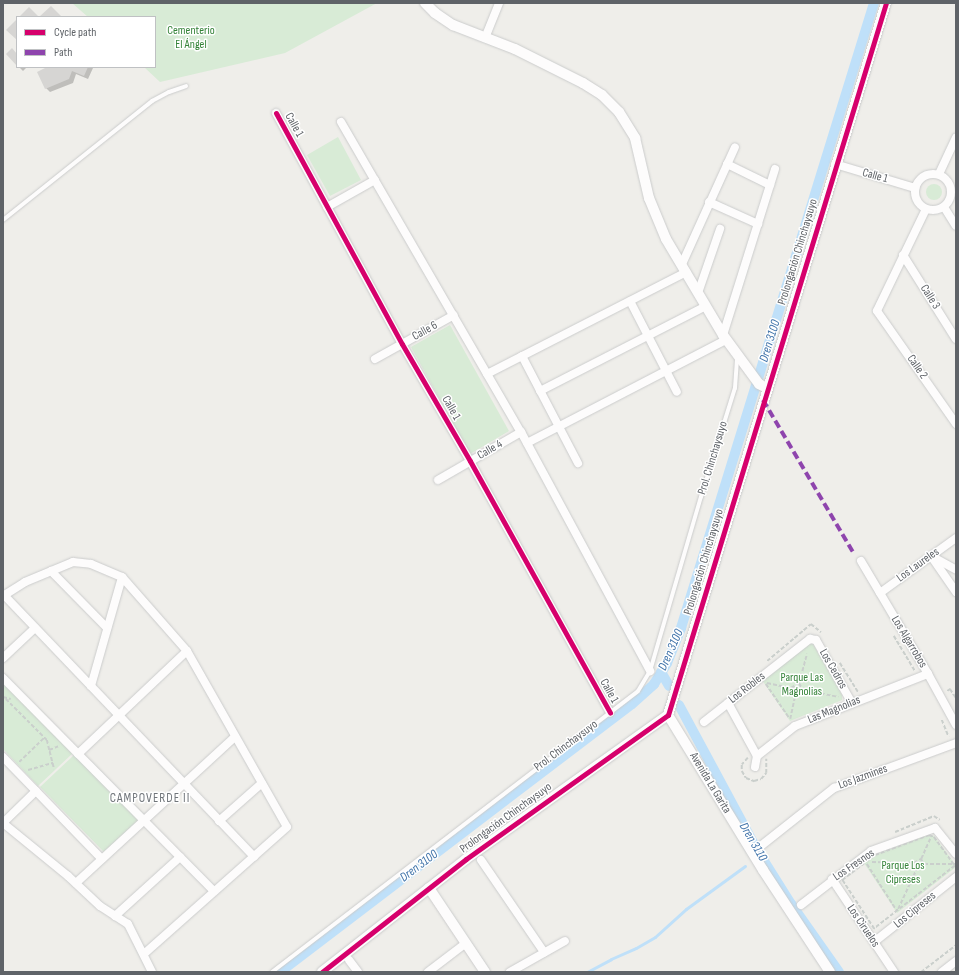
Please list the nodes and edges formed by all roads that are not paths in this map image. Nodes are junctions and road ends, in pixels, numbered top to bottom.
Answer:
1 (425, 3) edge
2 (499, 3) edge
3 (886, 3) edge
4 (485, 38) junction
5 (186, 86) dead end
6 (276, 113) dead end
7 (341, 122) dead end
8 (956, 138) edge
9 (735, 147) dead end
10 (727, 164) junction
11 (835, 164) junction
12 (775, 170) dead end
13 (939, 174) junction
14 (375, 180) junction
15 (953, 184) edge
16 (770, 185) junction
17 (915, 188) junction
18 (710, 202) junction
19 (944, 206) junction
20 (327, 207) junction
21 (926, 209) junction
22 (3, 220) edge
23 (758, 224) junction
24 (956, 226) edge
25 (720, 229) dead end
26 (903, 255) junction
27 (684, 268) junction
28 (698, 293) junction
29 (630, 301) junction
30 (706, 306) junction
31 (454, 315) junction
32 (648, 336) junction
33 (724, 338) junction
34 (956, 339) edge
35 (402, 344) junction
36 (737, 354) junction
37 (522, 356) junction
38 (376, 360) dead end
39 (666, 370) junction
40 (487, 374) junction
41 (763, 386) junction
42 (540, 392) junction
43 (678, 392) dead end
44 (956, 424) edge
45 (558, 427) junction
46 (521, 432) junction
47 (527, 443) junction
48 (470, 461) junction
49 (578, 463) dead end
50 (438, 480) dead end
51 (956, 538) edge
52 (931, 556) junction
53 (860, 561) dead end
54 (51, 570) junction
55 (956, 570) edge
56 (122, 577) junction
57 (956, 592) edge
58 (880, 593) junction
59 (3, 596) edge
60 (35, 628) junction
61 (108, 628) junction
62 (810, 639) joint
63 (187, 651) junction
64 (3, 658) edge
65 (650, 671) junction
66 (928, 674) junction
67 (3, 678) edge
68 (91, 686) junction
69 (728, 703) junction
70 (852, 703) junction
71 (610, 713) junction
72 (668, 715) junction
73 (119, 716) junction
74 (704, 722) dead end
75 (956, 725) edge
76 (235, 737) junction
77 (956, 743) edge
78 (78, 754) junction
79 (757, 756) junction
80 (3, 757) edge
81 (755, 767) dead end
82 (262, 783) junction
83 (184, 784) junction
84 (36, 791) junction
85 (144, 820) junction
86 (219, 821) junction
87 (3, 823) edge
88 (762, 845) dead end
89 (956, 854) edge
90 (180, 857) junction
91 (254, 857) junction
92 (102, 859) junction
93 (481, 860) dead end
94 (956, 877) edge
95 (832, 880) junction
96 (76, 883) junction
97 (429, 888) junction
98 (214, 891) junction
99 (801, 905) dead end
100 (115, 916) junction
101 (565, 941) dead end
102 (874, 942) junction
103 (466, 943) junction
104 (544, 952) junction
105 (144, 954) junction
106 (349, 960) dead end
107 (956, 961) edge
108 (152, 972) edge
109 (272, 972) edge
110 (322, 972) edge
111 (358, 972) edge
112 (428, 972) edge
113 (485, 972) edge
114 (510, 972) edge
115 (830, 972) edge
116 (894, 972) edge
117 (942, 972) edge

1 - 4 street
2 - 4 street
3 - 11 street, Prolongación Chinchaysuyo
4 - 27 street
5 - 22 lane
6 - 20 street, Calle 1
7 - 14 street
8 - 13 street
9 - 10 street
10 - 16 street
10 - 18 street
11 - 17 street, Calle 1
11 - 41 street, Prolongación Chinchaysuyo
12 - 16 street
13 - 15 street
13 - 17 street
14 - 20 street
14 - 31 street
15 - 19 street
16 - 23 street
17 - 21 street
18 - 23 street
18 - 27 street
19 - 21 street
19 - 24 street
20 - 35 street, Calle 1
21 - 26 street
23 - 33 street
25 - 28 street
26 - 34 street, Calle 3
26 - 44 street, Calle 2
27 - 28 street
27 - 29 street
28 - 30 street
29 - 32 street
29 - 37 street
30 - 32 street
30 - 33 street
31 - 35 street, Calle 6
31 - 40 street
32 - 39 street
32 - 42 street
33 - 36 street
33 - 39 street
35 - 38 street, Calle 6
35 - 48 street, Calle 1
36 - 41 street
36 - 65 lane, Prol. Chinchaysuyo
37 - 40 street
37 - 42 street
39 - 43 street
39 - 45 street
40 - 46 street
41 - 72 street, Prolongación Chinchaysuyo
42 - 45 street
45 - 47 street
45 - 49 street
46 - 47 street
46 - 48 street, Calle 4
47 - 65 street
48 - 50 street, Calle 4
48 - 71 street, Calle 1
51 - 52 street, Los Laureles
52 - 55 street
52 - 57 street
52 - 58 street, Los Laureles
53 - 58 street, Los Algarrobos
54 - 56 street
54 - 59 street
54 - 61 street
56 - 61 street
56 - 63 street
58 - 66 street, Los Algarrobos
59 - 60 street
60 - 64 street
60 - 68 street
61 - 68 street
62 - 69 street, Los Robles
62 - 70 street, Los Cedros
63 - 73 street
63 - 76 street
65 - 71 lane, Prol. Chinchaysuyo
66 - 70 street, Las Magnolias
66 - 75 street, Los Algarrobos
67 - 78 street
68 - 73 street
69 - 74 street, Los Robles
69 - 79 street
70 - 79 street, Las Magnolias
71 - 109 lane, Prol. Chinchaysuyo
72 - 97 street, Prolongación Chinchaysuyo
72 - 115 street, Avenida La Garita
73 - 78 street
73 - 83 street
76 - 82 street
76 - 83 street
77 - 88 street, Los Jazmines
78 - 85 street
79 - 81 street
80 - 84 street
82 - 86 street
82 - 91 street
83 - 85 street
83 - 86 street
84 - 87 street
84 - 92 street
85 - 90 street
85 - 92 street
86 - 91 street
87 - 96 street
89 - 95 street, Los Fresnos
90 - 98 street
90 - 100 street
91 - 98 street
92 - 96 street
93 - 104 street
94 - 102 street, Los Cipreses
95 - 99 street, Los Fresnos
95 - 102 street, Los Ciruelos
96 - 100 street
97 - 103 street
97 - 110 street, Prolongación Chinchaysuyo
98 - 105 street
100 - 105 street
101 - 104 street
102 - 116 street, Los Ciruelos
103 - 112 street
103 - 113 street
104 - 114 street
105 - 108 street
106 - 111 street
107 - 117 street

